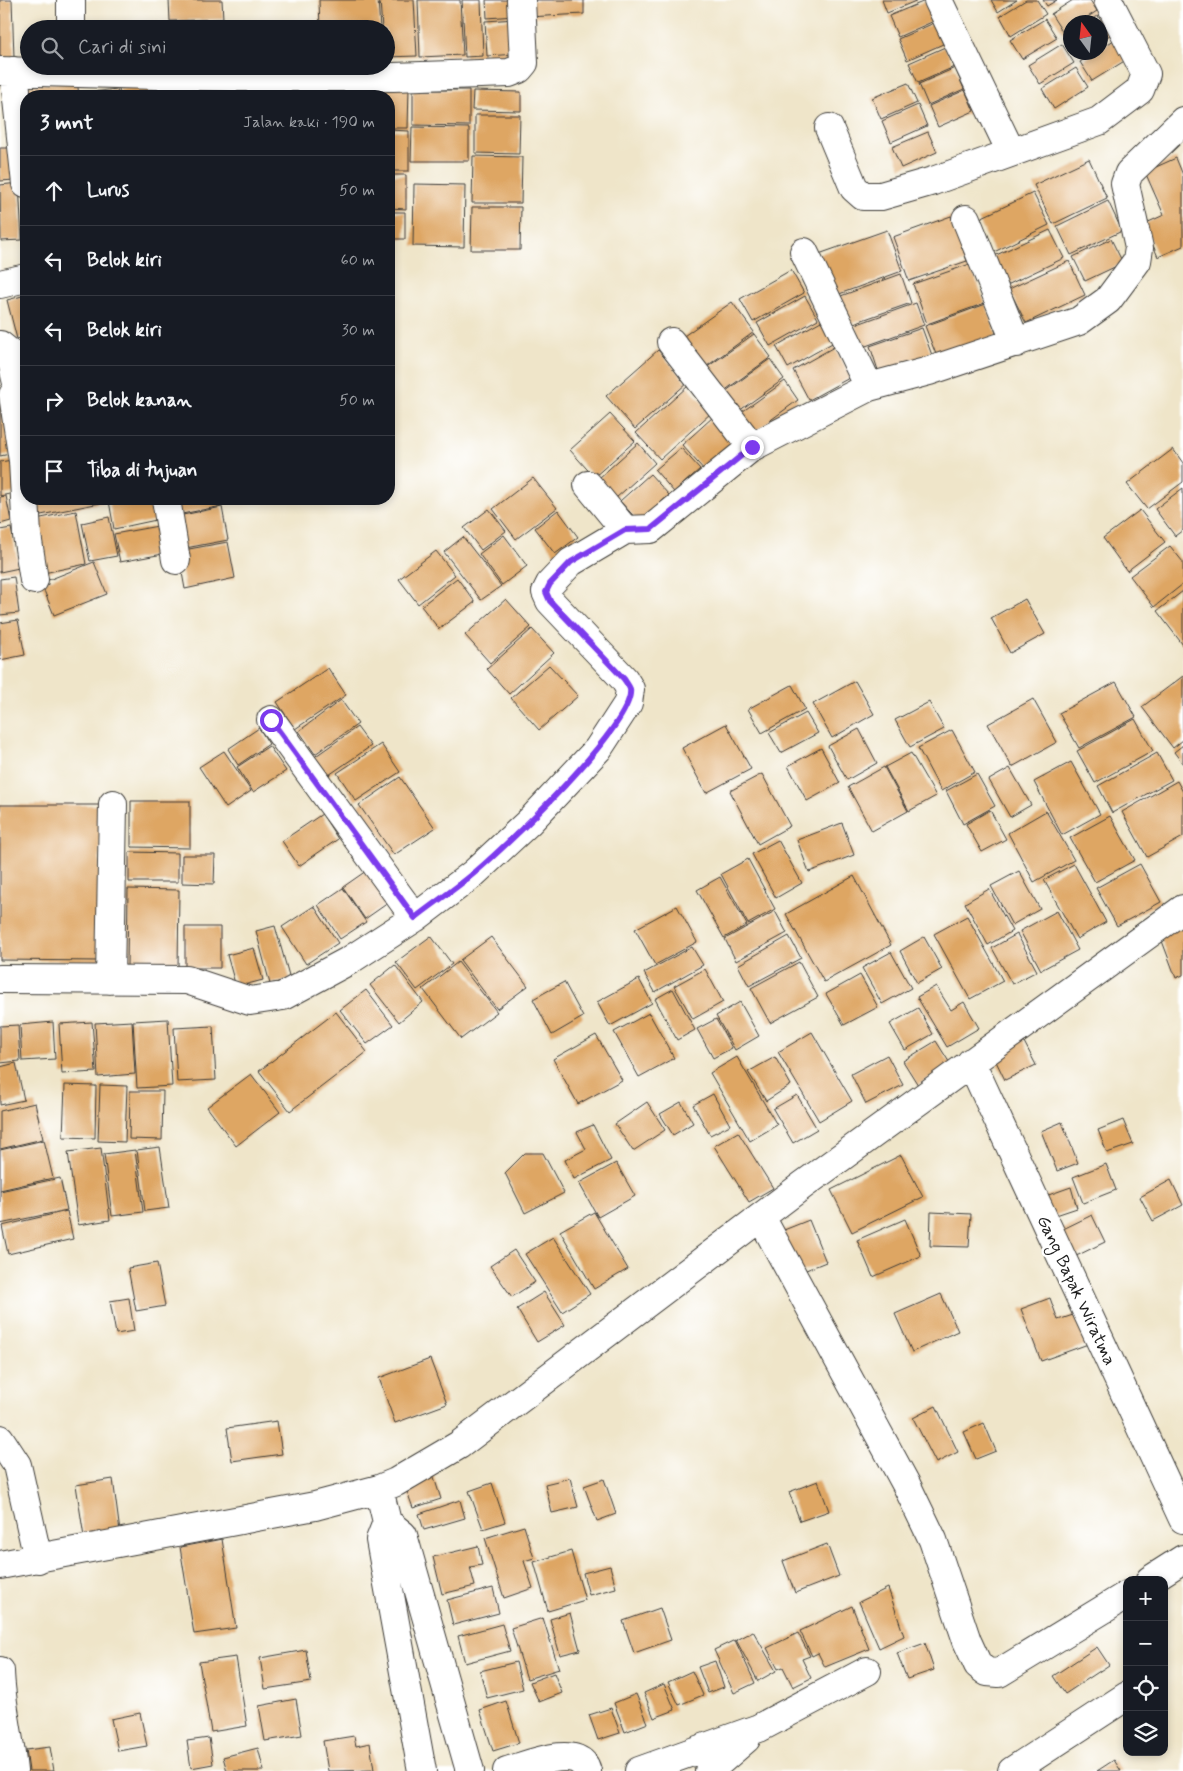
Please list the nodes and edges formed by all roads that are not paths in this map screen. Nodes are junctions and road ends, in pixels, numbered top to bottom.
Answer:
1 (71, 0) edge
2 (521, 0) edge
3 (938, 0) edge
4 (1108, 0) edge
5 (71, 20) edge
6 (7, 71) edge
7 (20, 71) edge
8 (216, 75) edge
9 (1183, 121) edge
10 (829, 128) dead end
11 (20, 148) edge
12 (1011, 152) junction
13 (966, 219) dead end
14 (804, 252) dead end
15 (20, 279) edge
16 (0, 284) edge
17 (671, 342) dead end
18 (1016, 343) junction
19 (0, 345) edge
20 (869, 387) junction
21 (20, 438) edge
22 (752, 447) junction
23 (588, 485) dead end
24 (26, 505) edge
25 (167, 505) edge
26 (625, 530) junction
27 (176, 560) dead end
28 (34, 580) dead end
29 (271, 720) dead end
30 (113, 804) dead end
31 (1183, 910) edge
32 (415, 918) junction
33 (0, 979) edge
34 (110, 980) junction
35 (971, 1062) junction
36 (761, 1217) junction
37 (0, 1439) edge
38 (379, 1490) junction
39 (1183, 1519) edge
40 (387, 1522) junction
41 (38, 1559) junction
42 (1183, 1559) edge
43 (0, 1565) edge
44 (1156, 1576) edge
45 (1123, 1597) edge
46 (0, 1671) edge
47 (868, 1671) dead end
48 (1123, 1699) edge
49 (758, 1728) junction
50 (13, 1771) edge
51 (422, 1771) edge
52 (470, 1771) edge
53 (507, 1771) edge
54 (587, 1771) edge
55 (639, 1771) edge
56 (709, 1771) edge
57 (1012, 1771) edge

1 - 5 street
2 - 8 street
3 - 12 street
4 - 12 street
6 - 7 street
6 - 11 street
9 - 18 street
10 - 12 street
13 - 18 street
14 - 20 street
15 - 16 street
17 - 22 street
18 - 20 street
19 - 21 street
20 - 22 street
22 - 26 street
23 - 26 street
24 - 28 street
25 - 27 street
26 - 32 street
29 - 32 street
30 - 34 street
31 - 35 street
32 - 34 street
33 - 34 street
35 - 36 street
35 - 39 street, Gang Bapak Wiratma
36 - 38 street
36 - 45 street
37 - 41 street
38 - 40 street
38 - 41 street
40 - 51 street
40 - 52 street
41 - 43 street
42 - 44 street
46 - 50 street
47 - 49 street
48 - 57 street
49 - 55 street
49 - 56 street
53 - 54 street

